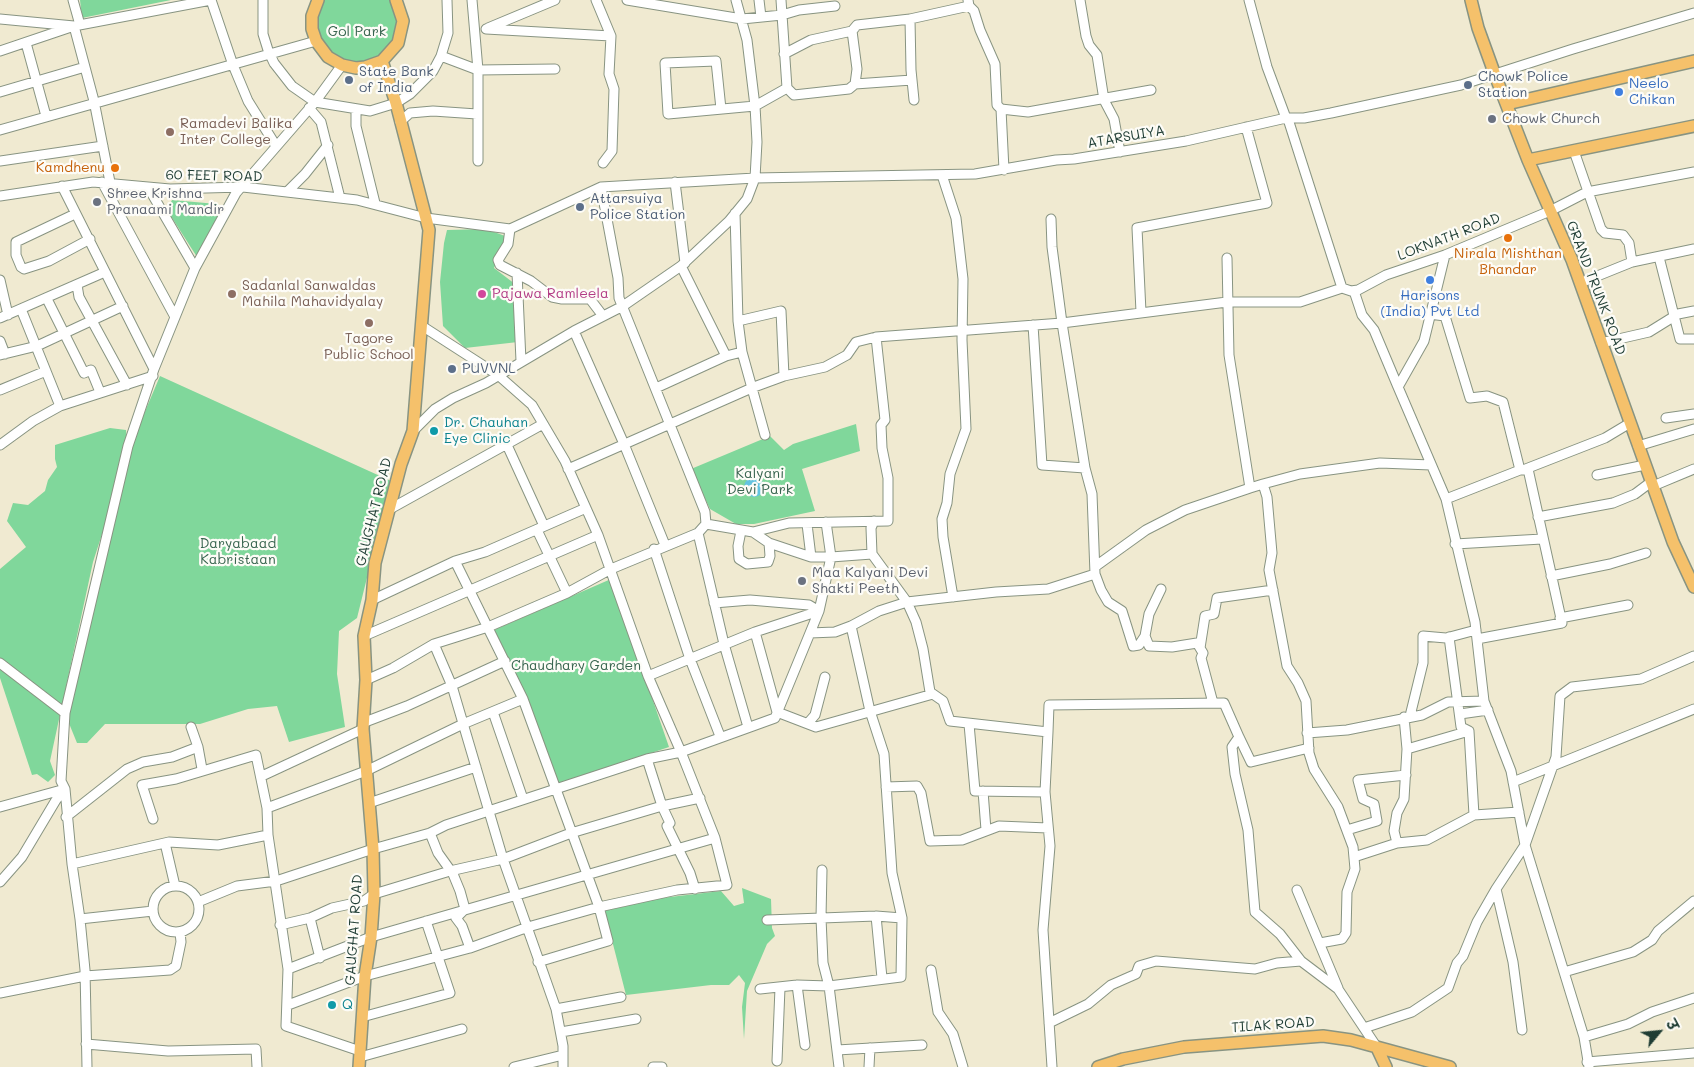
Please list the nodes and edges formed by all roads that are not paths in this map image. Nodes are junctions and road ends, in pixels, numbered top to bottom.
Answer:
1 (73, 0) edge
2 (211, 0) edge
3 (263, 0) edge
4 (318, 0) edge
5 (447, 0) edge
6 (472, 0) edge
7 (555, 0) edge
8 (596, 0) edge
9 (627, 0) edge
10 (736, 0) edge
11 (759, 0) edge
12 (781, 0) edge
13 (1080, 0) edge
14 (1249, 0) edge
15 (1471, 0) edge
16 (399, 1) edge
17 (968, 3) edge
18 (819, 4) edge
19 (835, 6) dead end
20 (1694, 13) edge
21 (782, 15) junction
22 (761, 17) junction
23 (0, 19) edge
24 (742, 19) junction
25 (910, 19) junction
26 (77, 26) junction
27 (476, 29) junction
28 (486, 29) junction
29 (852, 31) junction
30 (611, 36) junction
31 (316, 41) junction
32 (26, 43) junction
33 (0, 51) edge
34 (784, 54) junction
35 (270, 55) junction
36 (441, 56) junction
37 (1694, 60) edge
38 (382, 61) junction
39 (232, 65) junction
40 (342, 65) junction
41 (85, 67) junction
42 (555, 69) dead end
43 (478, 70) junction
44 (1495, 75) junction
45 (912, 80) junction
46 (37, 81) junction
47 (855, 84) junction
48 (786, 88) junction
49 (1151, 90) dead end
50 (0, 92) edge
51 (914, 100) dead end
52 (1104, 100) junction
53 (94, 101) junction
54 (396, 102) junction
55 (1507, 104) junction
56 (312, 105) junction
57 (755, 106) junction
58 (356, 109) junction
59 (721, 109) junction
60 (1001, 109) junction
61 (477, 114) junction
62 (46, 116) junction
63 (1287, 118) junction
64 (400, 122) junction
65 (1694, 126) edge
66 (1246, 127) junction
67 (0, 130) edge
68 (328, 145) junction
69 (103, 146) junction
70 (276, 146) junction
71 (1574, 150) junction
72 (1120, 152) junction
73 (478, 160) dead end
74 (1528, 160) junction
75 (0, 161) edge
76 (603, 163) dead end
77 (1004, 170) junction
78 (1694, 172) edge
79 (942, 175) junction
80 (755, 178) junction
81 (106, 182) junction
82 (675, 182) junction
83 (62, 186) junction
84 (148, 187) junction
85 (242, 187) junction
86 (601, 188) junction
87 (287, 192) junction
88 (1586, 192) junction
89 (0, 196) edge
90 (340, 198) junction
91 (375, 203) junction
92 (1550, 211) junction
93 (735, 213) junction
94 (76, 214) junction
95 (426, 218) junction
96 (1051, 219) dead end
97 (510, 230) junction
98 (90, 238) junction
99 (1694, 249) edge
100 (1445, 255) junction
101 (1660, 257) junction
102 (1227, 258) dead end
103 (1632, 262) junction
104 (683, 265) junction
105 (195, 268) junction
106 (104, 272) junction
107 (516, 273) junction
108 (0, 280) edge
109 (1580, 283) junction
110 (77, 285) junction
111 (1342, 288) junction
112 (1356, 291) junction
113 (47, 299) junction
114 (1227, 302) junction
115 (123, 306) junction
116 (623, 306) junction
117 (21, 309) junction
118 (1694, 311) edge
119 (1141, 312) junction
120 (1429, 314) junction
121 (603, 316) junction
122 (4, 317) edge
123 (175, 317) junction
124 (1673, 319) junction
125 (738, 321) junction
126 (92, 322) junction
127 (1062, 323) junction
128 (1033, 325) junction
129 (422, 326) junction
130 (962, 330) junction
131 (574, 331) junction
132 (64, 333) junction
133 (876, 337) junction
134 (1694, 339) edge
135 (0, 340) edge
136 (1601, 343) junction
137 (37, 346) junction
138 (742, 352) junction
139 (2, 354) edge
140 (726, 356) junction
141 (521, 361) junction
142 (46, 371) junction
143 (154, 372) junction
144 (498, 375) junction
145 (784, 376) junction
146 (126, 385) junction
147 (1398, 387) junction
148 (656, 388) junction
149 (754, 388) junction
150 (0, 390) edge
151 (100, 392) junction
152 (60, 406) junction
153 (1694, 414) edge
154 (1666, 418) dead end
155 (1630, 423) junction
156 (544, 424) junction
157 (670, 424) junction
158 (1694, 429) edge
159 (413, 431) junction
160 (765, 434) dead end
161 (624, 444) junction
162 (0, 445) edge
163 (507, 445) junction
164 (1638, 446) junction
165 (1431, 465) junction
166 (1645, 465) junction
167 (1085, 468) junction
168 (568, 469) junction
169 (1694, 469) edge
170 (1521, 470) junction
171 (1597, 475) dead end
172 (1264, 484) junction
173 (1652, 484) junction
174 (1250, 488) junction
175 (1446, 499) junction
176 (586, 508) junction
177 (390, 509) junction
178 (1538, 517) junction
179 (874, 521) junction
180 (826, 522) junction
181 (706, 524) junction
182 (807, 524) junction
183 (540, 528) junction
184 (741, 531) junction
185 (753, 532) junction
186 (698, 533) junction
187 (598, 535) junction
188 (1542, 539) junction
189 (768, 543) junction
190 (1455, 544) junction
191 (664, 545) junction
192 (654, 549) junction
193 (1646, 553) dead end
194 (872, 554) junction
195 (549, 556) junction
196 (811, 557) junction
197 (830, 557) junction
198 (455, 561) junction
199 (611, 568) junction
200 (1095, 570) junction
201 (1551, 576) junction
202 (1694, 587) edge
203 (1161, 589) dead end
204 (470, 590) junction
205 (1273, 590) junction
206 (567, 593) junction
207 (952, 597) junction
208 (372, 600) junction
209 (907, 602) junction
210 (714, 603) junction
211 (1628, 605) dead end
212 (819, 611) junction
213 (1560, 618) junction
214 (851, 626) junction
215 (488, 627) junction
216 (755, 632) junction
217 (810, 633) junction
218 (1476, 634) junction
219 (364, 636) junction
220 (1145, 636) junction
221 (1449, 637) junction
222 (434, 644) junction
223 (724, 644) junction
224 (1200, 648) junction
225 (1694, 656) edge
226 (690, 658) junction
227 (505, 661) junction
228 (0, 663) edge
229 (648, 676) junction
230 (825, 677) dead end
231 (366, 680) junction
232 (452, 686) junction
233 (933, 694) junction
234 (523, 699) junction
235 (1458, 701) junction
236 (1484, 701) junction
237 (1213, 703) junction
238 (1694, 709) edge
239 (1488, 710) junction
240 (870, 711) junction
241 (493, 712) junction
242 (777, 712) junction
243 (65, 713) junction
244 (1460, 714) junction
245 (1407, 717) junction
246 (808, 723) junction
247 (463, 724) junction
248 (969, 724) junction
249 (364, 725) junction
250 (191, 727) dead end
251 (748, 727) junction
252 (1469, 731) junction
253 (1048, 732) junction
254 (1307, 733) junction
255 (720, 736) junction
256 (1239, 737) junction
257 (198, 747) junction
258 (1308, 748) junction
259 (1407, 749) junction
260 (681, 752) junction
261 (646, 759) junction
262 (476, 767) junction
263 (1553, 768) junction
264 (202, 769) junction
265 (366, 770) junction
266 (1406, 775) junction
267 (262, 776) junction
268 (1514, 782) junction
269 (886, 787) junction
270 (556, 788) junction
271 (65, 789) junction
272 (983, 792) junction
273 (1045, 792) junction
274 (700, 798) junction
275 (523, 799) junction
276 (369, 803) junction
277 (662, 806) junction
278 (0, 807) edge
279 (267, 808) junction
280 (489, 810) junction
281 (1519, 812) junction
282 (1474, 815) junction
283 (66, 817) junction
284 (153, 819) dead end
285 (1048, 828) junction
286 (986, 830) junction
287 (1347, 830) junction
288 (430, 833) junction
289 (572, 833) junction
290 (268, 835) junction
291 (715, 838) junction
292 (165, 843) junction
293 (1397, 843) junction
294 (1525, 845) junction
295 (373, 849) junction
296 (678, 850) junction
297 (1354, 857) junction
298 (503, 858) junction
299 (72, 864) junction
300 (822, 870) dead end
301 (450, 871) junction
302 (586, 875) junction
303 (276, 881) junction
304 (0, 882) edge
305 (175, 886) junction
306 (695, 889) junction
307 (1496, 889) junction
308 (1297, 890) dead end
309 (374, 894) junction
310 (517, 896) junction
311 (198, 902) junction
312 (1693, 903) edge
313 (599, 907) junction
314 (465, 909) junction
315 (152, 911) junction
316 (876, 916) junction
317 (310, 918) junction
318 (820, 918) junction
319 (902, 918) junction
320 (80, 919) junction
321 (767, 920) dead end
322 (426, 921) junction
323 (280, 924) junction
324 (528, 927) junction
325 (180, 932) junction
326 (371, 937) junction
327 (1320, 943) junction
328 (470, 948) junction
329 (437, 956) junction
330 (320, 958) junction
331 (1300, 961) junction
332 (538, 962) junction
333 (288, 969) junction
334 (931, 970) dead end
335 (1564, 972) junction
336 (85, 976) junction
337 (365, 976) junction
338 (882, 978) junction
339 (798, 985) junction
340 (829, 986) junction
341 (780, 988) junction
342 (760, 989) dead end
343 (1338, 989) junction
344 (0, 993) edge
345 (621, 997) dead end
346 (1694, 998) edge
347 (288, 1005) junction
348 (556, 1009) junction
349 (362, 1017) junction
350 (636, 1019) dead end
351 (1049, 1023) junction
352 (1364, 1028) junction
353 (462, 1029) dead end
354 (1522, 1030) dead end
355 (561, 1032) junction
356 (1584, 1037) junction
357 (86, 1044) junction
358 (805, 1045) dead end
359 (922, 1045) dead end
360 (870, 1048) junction
361 (837, 1050) junction
362 (1378, 1050) junction
363 (1694, 1053) edge
364 (563, 1055) junction
365 (360, 1058) edge
366 (777, 1061) dead end
367 (1123, 1063) edge
368 (1588, 1064) edge
369 (86, 1067) edge
370 (256, 1067) edge
371 (514, 1067) edge
372 (563, 1067) edge
373 (653, 1067) edge
374 (662, 1067) edge
375 (839, 1067) edge
376 (870, 1067) edge
377 (963, 1067) edge
378 (1052, 1067) edge
379 (1098, 1067) edge
380 (1386, 1067) edge
381 (1450, 1067) edge

1 - 26 street
2 - 26 street
2 - 39 street
3 - 35 street
4 - 31 main road
5 - 36 street
6 - 27 street
7 - 28 street
8 - 30 street
9 - 24 street
10 - 24 street
11 - 22 street
12 - 21 street
13 - 52 street
14 - 63 street
15 - 44 main road, GRAND TRUNK ROAD
16 - 38 main road
17 - 25 street
17 - 60 street
18 - 19 street
18 - 21 street
20 - 44 street, ATARSUIYA
21 - 22 street
21 - 34 street
22 - 24 street
23 - 26 street
24 - 57 street
25 - 29 street
25 - 45 street
26 - 32 street
26 - 41 street
27 - 28 street
27 - 43 street
28 - 30 street
29 - 34 street
29 - 47 street
30 - 76 street
31 - 35 street
31 - 40 main road
32 - 33 street
32 - 46 street
34 - 48 street
35 - 39 street
35 - 56 street
36 - 43 street
36 - 54 street
37 - 55 main road
38 - 40 main road
38 - 54 main road, GAUGHAT ROAD
39 - 53 street
39 - 70 street
40 - 56 street
41 - 46 street
41 - 53 street
42 - 43 street
43 - 61 street
44 - 55 main road, GRAND TRUNK ROAD
44 - 63 street, ATARSUIYA
45 - 47 street
45 - 51 street
46 - 50 street
46 - 62 street
47 - 48 street
48 - 57 street
49 - 52 street
52 - 60 street
52 - 72 street
53 - 62 street
53 - 69 street
54 - 58 street
54 - 64 main road, GAUGHAT ROAD
55 - 74 main road, GRAND TRUNK ROAD
56 - 58 street
56 - 68 street
56 - 70 street
57 - 59 street
57 - 80 street
58 - 91 street
59 - 59 street
60 - 77 street
61 - 64 street
61 - 73 street
62 - 67 street
63 - 66 street, ATARSUIYA
63 - 111 street
64 - 95 main road, GAUGHAT ROAD
65 - 71 main road
66 - 72 street, ATARSUIYA
66 - 119 street
68 - 87 street
68 - 90 street
69 - 75 street
69 - 81 street
70 - 85 street
71 - 74 main road
71 - 88 street
72 - 77 street, ATARSUIYA
74 - 92 main road, GRAND TRUNK ROAD
77 - 79 street, ATARSUIYA
78 - 88 street, LOKNATH ROAD
79 - 80 street, ATARSUIYA
79 - 130 street
80 - 82 street, ATARSUIYA
80 - 93 street
81 - 83 street, 60 FEET ROAD
81 - 84 street, 60 FEET ROAD
81 - 123 street
82 - 86 street, ATARSUIYA
82 - 104 street
83 - 89 street, 60 FEET ROAD
83 - 94 street
84 - 85 street, 60 FEET ROAD
84 - 105 street
85 - 87 street, 60 FEET ROAD
85 - 105 street
86 - 97 street
86 - 116 street
87 - 90 street, 60 FEET ROAD
88 - 92 street, LOKNATH ROAD
88 - 103 street
90 - 91 street, 60 FEET ROAD
91 - 95 street, 60 FEET ROAD
92 - 100 street, LOKNATH ROAD
92 - 109 main road, GRAND TRUNK ROAD
93 - 104 street
93 - 125 street
94 - 98 street
94 - 98 street
95 - 97 street, 60 FEET ROAD
95 - 129 main road, GAUGHAT ROAD
96 - 127 street
97 - 107 street
98 - 106 street
99 - 101 street
100 - 112 street, LOKNATH ROAD
100 - 120 street
101 - 103 street
101 - 124 street
102 - 114 street
103 - 109 street
104 - 116 street
104 - 140 street
105 - 123 street
106 - 110 street
106 - 115 street
107 - 121 street
107 - 141 street
108 - 122 street
109 - 136 main road, GRAND TRUNK ROAD
110 - 113 street
110 - 126 street
111 - 112 street
111 - 114 street
112 - 147 street
113 - 117 street
113 - 132 street
114 - 119 street
114 - 174 street
115 - 126 street
115 - 143 street
116 - 121 street
116 - 148 street
117 - 122 street
117 - 137 street
118 - 124 street
119 - 127 street
120 - 147 street
120 - 170 street
121 - 131 street
123 - 143 street
124 - 134 street
124 - 136 street
125 - 138 street
125 - 145 street
126 - 132 street
126 - 146 street
127 - 128 street
127 - 167 street
128 - 130 street
128 - 167 street
129 - 144 street
129 - 159 main road, GAUGHAT ROAD
130 - 133 street
130 - 207 street
131 - 141 street
131 - 161 street
132 - 137 street
132 - 151 street
133 - 145 street
133 - 179 street
135 - 139 street
136 - 155 main road, GRAND TRUNK ROAD
137 - 139 street
137 - 142 street
138 - 140 street
138 - 149 street
140 - 148 street
141 - 144 street
142 - 150 street
142 - 152 street
143 - 146 street
143 - 243 street
144 - 156 street
144 - 159 street
145 - 149 street
146 - 151 street
147 - 165 street
148 - 157 street
149 - 157 street
149 - 160 street
151 - 152 street
152 - 162 street
153 - 154 street
155 - 164 main road, GRAND TRUNK ROAD
155 - 170 street
156 - 163 street
156 - 168 street
157 - 161 street
157 - 181 street
158 - 164 street
159 - 177 main road, GAUGHAT ROAD
161 - 168 street
161 - 191 street
163 - 177 street
163 - 183 street
164 - 166 main road, GRAND TRUNK ROAD
165 - 172 street
165 - 175 street
166 - 171 street
166 - 173 main road, GRAND TRUNK ROAD
167 - 200 street
168 - 176 street
169 - 173 street
170 - 175 street
170 - 178 street
172 - 174 street
172 - 205 street
173 - 178 street
173 - 202 main road, GRAND TRUNK ROAD
174 - 200 street
175 - 190 street
176 - 183 street
176 - 187 street
177 - 208 main road, GAUGHAT ROAD
178 - 188 street
179 - 180 street
179 - 194 street
180 - 182 street
180 - 197 street
181 - 184 street
181 - 186 street
182 - 185 street
182 - 196 street
183 - 195 street
183 - 198 street
184 - 185 street
184 - 189 street
185 - 189 street
186 - 191 street
186 - 210 street
187 - 195 street
187 - 199 street
188 - 190 street
188 - 201 street
189 - 196 street
190 - 218 street
191 - 192 street
192 - 199 street
192 - 226 street
193 - 201 street
194 - 197 street
194 - 209 street
195 - 204 street
195 - 206 street
196 - 197 street
197 - 212 street
198 - 204 street
198 - 208 street
199 - 206 street
199 - 229 street
200 - 207 street
200 - 220 street
201 - 213 street
203 - 220 street
204 - 215 street
204 - 219 street
205 - 224 street
205 - 254 street
206 - 215 street
207 - 209 street
208 - 219 main road, GAUGHAT ROAD
209 - 214 street
209 - 233 street
210 - 212 street
210 - 223 street
211 - 213 street
212 - 216 street
212 - 217 street
213 - 218 street
214 - 217 street
214 - 240 street
215 - 222 street
215 - 227 street
216 - 223 street
216 - 242 street
217 - 242 street
218 - 221 street
218 - 236 street
219 - 231 main road, GAUGHAT ROAD
220 - 224 street
221 - 235 street
221 - 245 street
222 - 231 street
222 - 232 street
223 - 226 street
223 - 251 street
224 - 237 street
225 - 263 street
226 - 229 street
226 - 255 street
227 - 232 street
227 - 234 street
228 - 243 street
229 - 260 street
230 - 246 street
231 - 249 main road, GAUGHAT ROAD
232 - 247 street
232 - 249 street
233 - 240 street
233 - 248 street
234 - 241 street
234 - 270 street
235 - 236 street
235 - 244 street
235 - 245 street
236 - 239 street
237 - 253 street
237 - 256 street
238 - 263 street
239 - 244 street
239 - 268 street
240 - 246 street
240 - 269 street
241 - 247 street
241 - 275 street
242 - 246 street
242 - 251 street
243 - 271 street
244 - 252 street
245 - 254 street
245 - 259 street
247 - 262 street
247 - 265 street
248 - 253 street
248 - 272 street
249 - 265 main road, GAUGHAT ROAD
249 - 267 street
250 - 257 street
251 - 255 street
252 - 259 street
252 - 282 street
253 - 273 street
254 - 258 street
255 - 260 street
256 - 258 street
256 - 331 street
257 - 264 street
257 - 283 street
258 - 287 street
259 - 266 street
260 - 261 street
260 - 274 street
261 - 270 street
261 - 277 street
262 - 276 street
262 - 280 street
263 - 268 street
263 - 294 street
264 - 267 street
264 - 284 street
265 - 276 main road, GAUGHAT ROAD
265 - 279 street
266 - 287 street
266 - 293 street
267 - 279 street
268 - 281 street
269 - 286 street
269 - 319 street
270 - 275 street
270 - 289 street
271 - 278 street
271 - 283 street
271 - 304 street
272 - 273 street
272 - 286 street
273 - 285 street
274 - 277 street
274 - 291 street
275 - 280 street
276 - 295 main road, GAUGHAT ROAD
277 - 289 street
277 - 296 street
279 - 290 street
280 - 288 street
280 - 298 street
281 - 282 street
281 - 294 street
282 - 293 street
283 - 299 street
285 - 286 street
285 - 351 street
287 - 297 street
288 - 295 street
288 - 301 street
289 - 298 street
289 - 302 street
290 - 292 street
290 - 303 street
291 - 296 street
291 - 306 street
292 - 299 street
292 - 305 street
293 - 297 street
294 - 307 street
294 - 335 street
295 - 303 street
295 - 309 main road, GAUGHAT ROAD
296 - 302 street
296 - 306 street
297 - 327 street
298 - 301 street
298 - 310 street
299 - 320 street
300 - 318 street
301 - 309 street
301 - 314 street
302 - 310 street
302 - 313 street
303 - 311 street
303 - 323 street
305 - 311 street
305 - 315 street
306 - 313 street
307 - 352 street
307 - 354 street
308 - 327 street
309 - 317 street
309 - 326 main road, GAUGHAT ROAD
310 - 314 street
310 - 324 street
311 - 325 street
312 - 335 street
313 - 324 street
313 - 332 street
314 - 322 street
314 - 328 street
315 - 320 street
315 - 325 street
316 - 318 street
316 - 319 street
316 - 338 street
317 - 323 street
317 - 330 street
318 - 321 street
318 - 340 street
319 - 338 street
320 - 336 street
322 - 326 street
322 - 329 street
323 - 333 street
324 - 328 street
324 - 332 street
325 - 336 street
326 - 330 street
326 - 337 main road, GAUGHAT ROAD
327 - 343 street
328 - 329 street
329 - 337 street
329 - 349 street
330 - 333 street
331 - 343 street
331 - 351 street
332 - 348 street
333 - 347 street
334 - 377 street
335 - 356 street
336 - 344 street
336 - 357 street
337 - 347 street
337 - 349 main road, GAUGHAT ROAD
338 - 340 street
339 - 340 street
339 - 341 street
339 - 358 street
340 - 361 street
341 - 342 street
341 - 366 street
343 - 352 street
345 - 348 street
346 - 356 street
347 - 365 street
348 - 355 street
349 - 365 main road, GAUGHAT ROAD
350 - 355 street
351 - 378 street
352 - 362 street
353 - 365 street
355 - 364 street
356 - 368 street
357 - 369 street
357 - 370 street
359 - 360 street
360 - 361 street
360 - 376 street
361 - 375 street
362 - 367 main road, TILAK ROAD
362 - 380 main road
362 - 381 main road, TILAK ROAD
363 - 368 street
364 - 371 street
364 - 372 street
367 - 379 main road, TILAK ROAD
373 - 374 street

